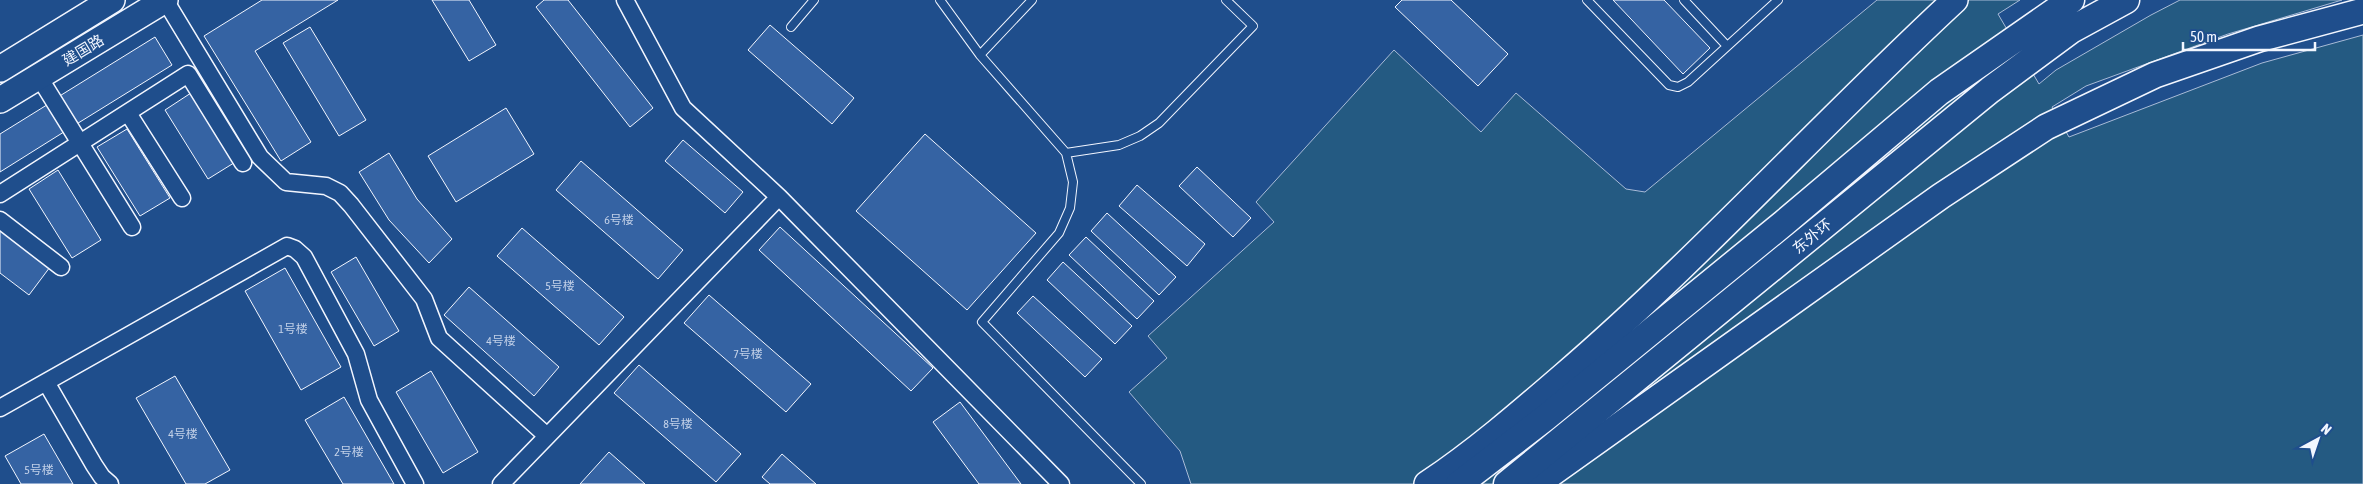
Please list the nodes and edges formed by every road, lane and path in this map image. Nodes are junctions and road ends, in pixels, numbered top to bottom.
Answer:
1 (112, 0) edge
2 (165, 0) edge
3 (625, 0) edge
4 (814, 0) edge
5 (940, 0) edge
6 (1032, 0) edge
7 (1226, 0) edge
8 (1587, 0) edge
9 (1684, 0) edge
10 (1778, 0) edge
11 (1954, 0) edge
12 (2071, 0) edge
13 (2126, 0) edge
14 (2363, 11) edge
15 (791, 27) dead end
16 (1727, 46) junction
17 (980, 55) junction
18 (0, 69) edge
19 (39, 77) junction
20 (0, 100) edge
21 (128, 112) junction
22 (80, 143) junction
23 (1066, 154) junction
24 (243, 163) dead end
25 (0, 194) edge
26 (779, 197) junction
27 (182, 198) dead end
28 (0, 220) edge
29 (132, 227) dead end
30 (61, 267) dead end
31 (46, 382) junction
32 (0, 408) edge
33 (547, 436) junction
34 (510, 481) edge
35 (110, 484) edge
36 (416, 484) edge
37 (1062, 484) edge
38 (1142, 484) edge
39 (1427, 484) edge
40 (1459, 484) edge
41 (1507, 484) edge
42 (1537, 484) edge

1 - 18 main road, 建国路
2 - 19 main road, 建国路
2 - 33 street
3 - 26 street
4 - 15 lane
5 - 17 lane
6 - 17 lane
7 - 23 lane
8 - 16 lane
9 - 16 lane
10 - 16 lane
11 - 39 main road
12 - 40 highway, 东外环
13 - 41 highway, 东外环
14 - 42 main road
17 - 23 lane
19 - 20 main road, 建国路
19 - 22 street
21 - 22 street
21 - 24 street
21 - 27 street
22 - 25 street
22 - 29 street
23 - 38 lane
26 - 33 street
26 - 37 street
28 - 30 street
31 - 32 street
31 - 35 street
31 - 36 street
33 - 34 street

